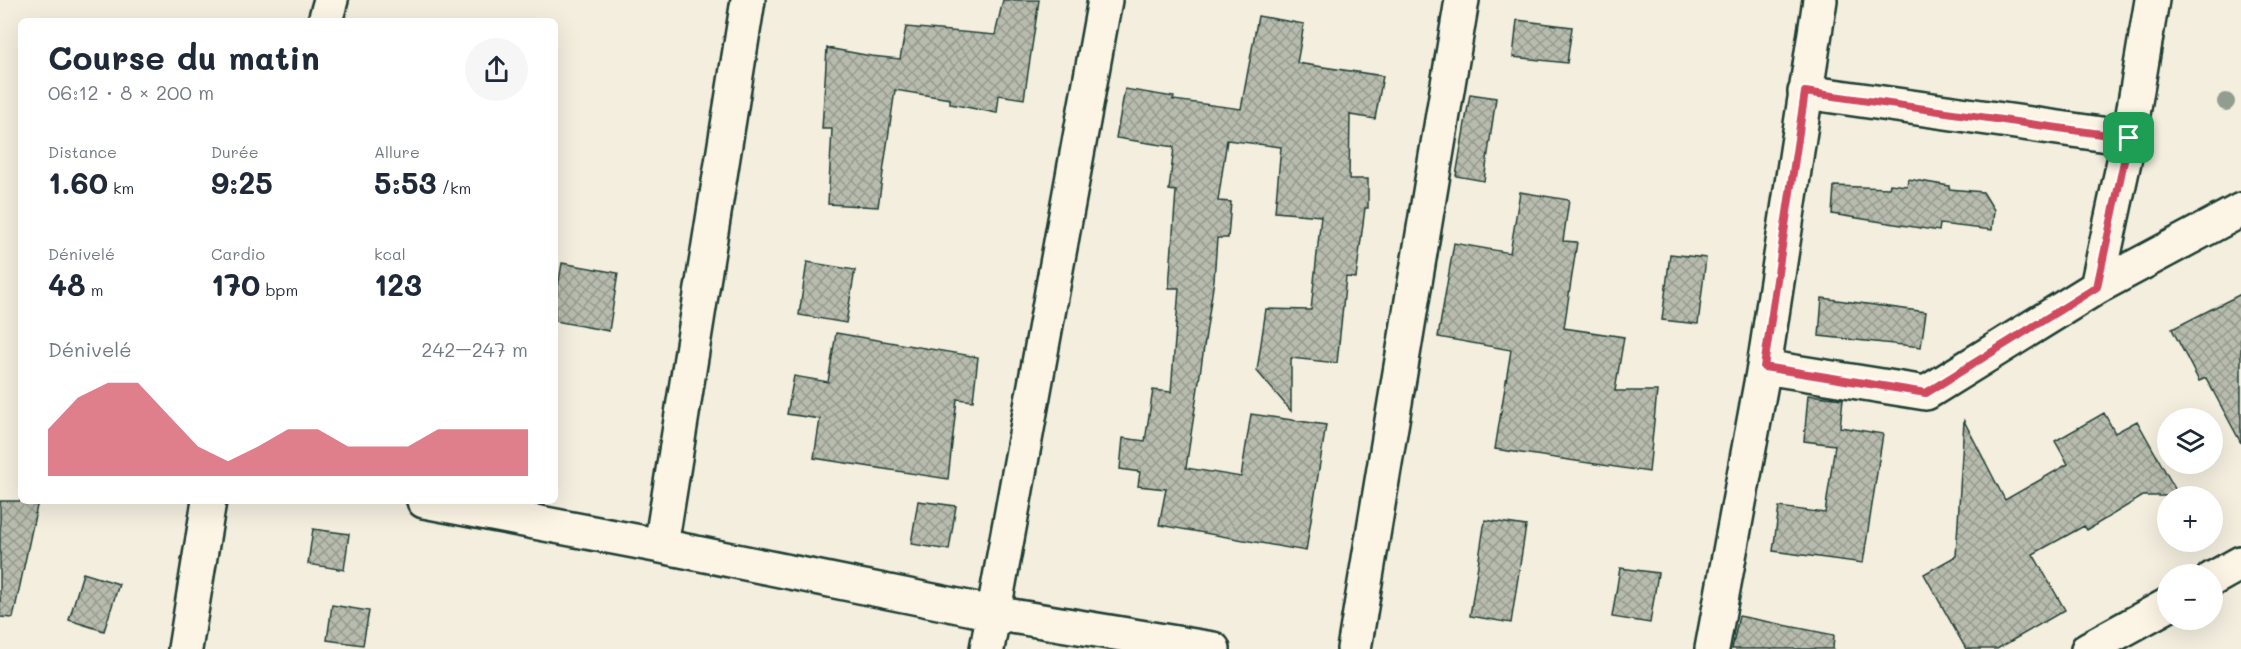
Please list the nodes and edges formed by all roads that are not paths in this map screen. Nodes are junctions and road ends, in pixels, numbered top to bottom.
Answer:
1 (331, 0) edge
2 (748, 0) edge
3 (1105, 0) edge
4 (1462, 0) edge
5 (1820, 0) edge
6 (2152, 0) edge
7 (326, 18) edge
8 (1805, 92) junction
9 (2129, 138) junction
10 (2241, 210) edge
11 (2097, 287) junction
12 (1764, 367) junction
13 (209, 504) edge
14 (440, 504) edge
15 (661, 546) junction
16 (2241, 563) edge
17 (2223, 573) edge
18 (2157, 611) edge
19 (993, 613) junction
20 (185, 649) edge
21 (987, 649) edge
22 (1213, 649) edge
23 (1354, 649) edge
24 (1712, 649) edge
25 (2088, 649) edge

1 - 7 street
2 - 15 street
3 - 19 street
4 - 23 street
5 - 8 street
6 - 9 street
8 - 9 street
8 - 12 street
9 - 11 street
10 - 11 street
11 - 12 street
12 - 24 street
13 - 20 street
14 - 15 street
15 - 19 street
16 - 17 street
18 - 25 street
19 - 21 street
19 - 22 street

